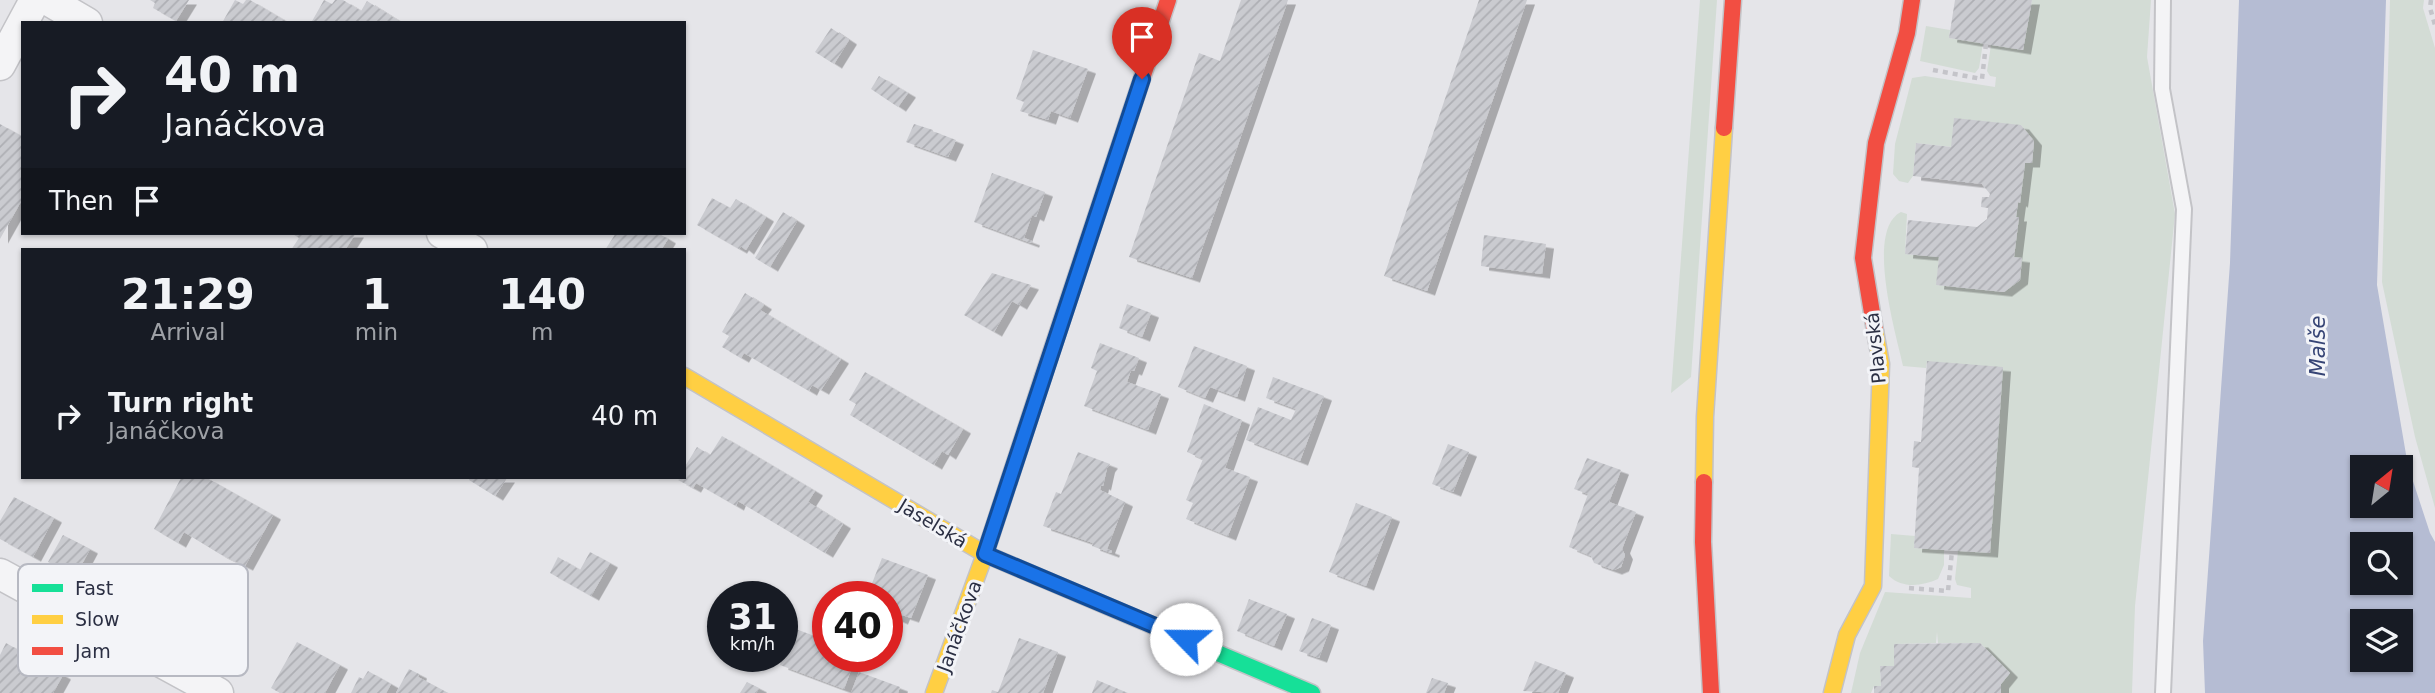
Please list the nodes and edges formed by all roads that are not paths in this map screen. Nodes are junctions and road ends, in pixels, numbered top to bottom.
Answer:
1 (35, 0) edge
2 (48, 0) edge
3 (1168, 0) edge
4 (1733, 0) edge
5 (1912, 0) edge
6 (2163, 0) edge
7 (24, 21) edge
8 (84, 21) edge
9 (21, 26) edge
10 (0, 65) edge
11 (446, 235) edge
12 (468, 248) edge
13 (686, 377) edge
14 (985, 554) junction
15 (0, 574) edge
16 (18, 584) edge
17 (187, 676) edge
18 (218, 693) edge
19 (934, 693) edge
20 (1312, 693) edge
21 (1711, 693) edge
22 (1832, 693) edge
23 (2163, 693) edge

1 - 7 street
2 - 8 street
3 - 14 street, Janáčkova
4 - 21 street
5 - 22 street, Plavská
6 - 23 lane
9 - 10 street
11 - 12 street
13 - 14 street, Jaselská
14 - 19 street, Janáčkova
14 - 20 street, Jaselská
15 - 16 street
17 - 18 street

